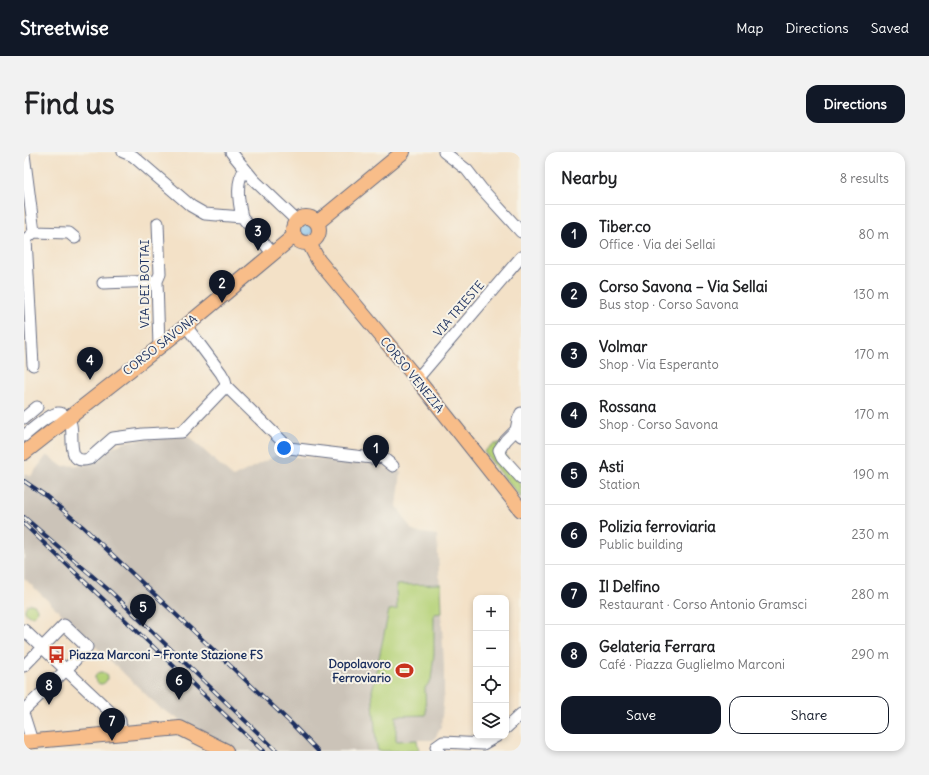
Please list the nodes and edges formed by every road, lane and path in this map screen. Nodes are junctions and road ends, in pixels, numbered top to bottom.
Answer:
1 (123, 152) edge
2 (231, 152) edge
3 (403, 152) edge
4 (444, 152) edge
5 (24, 154) edge
6 (245, 170) junction
7 (242, 217) junction
8 (296, 220) junction
9 (158, 223) dead end
10 (317, 223) junction
11 (521, 232) edge
12 (294, 236) junction
13 (28, 237) edge
14 (75, 238) dead end
15 (309, 242) junction
16 (273, 254) junction
17 (521, 257) edge
18 (157, 281) junction
19 (103, 283) dead end
20 (186, 326) junction
21 (160, 346) junction
22 (33, 365) dead end
23 (417, 379) junction
24 (226, 386) junction
25 (37, 407) dead end
26 (521, 413) edge
27 (24, 418) edge
28 (67, 419) junction
29 (518, 433) edge
30 (24, 436) edge
31 (24, 453) edge
32 (393, 466) dead end
33 (521, 478) edge
34 (520, 508) edge
35 (24, 630) edge
36 (42, 647) junction
37 (24, 666) edge
38 (66, 670) junction
39 (24, 710) edge
40 (521, 714) edge
41 (24, 716) edge
42 (509, 725) edge
43 (121, 733) junction
44 (491, 739) edge
45 (29, 743) edge
46 (441, 746) edge
47 (226, 751) edge

1 - 7 street
2 - 6 street
3 - 10 main road
4 - 11 street
5 - 13 street
6 - 7 street
6 - 8 street
7 - 16 street
8 - 10 main road
8 - 12 main road
9 - 18 street, VIA DEI BOTTAI
10 - 15 main road
12 - 15 main road
12 - 16 main road, CORSO SAVONA
13 - 14 street
13 - 22 street
15 - 23 main road, CORSO VENEZIA
16 - 20 main road, CORSO SAVONA
17 - 23 street, VIA TRIESTE
18 - 19 street
18 - 21 street, VIA DEI BOTTAI
20 - 21 main road, CORSO SAVONA
20 - 24 street
21 - 28 main road, CORSO SAVONA
23 - 34 main road, CORSO VENEZIA
24 - 28 street
24 - 32 street
25 - 27 street
26 - 29 street
28 - 30 street
28 - 31 main road, CORSO SAVONA
29 - 33 street
35 - 36 street
36 - 37 street
36 - 38 street
36 - 38 street
38 - 39 street
38 - 43 street
40 - 42 street
41 - 45 street
43 - 45 main road
43 - 47 main road
44 - 46 street

